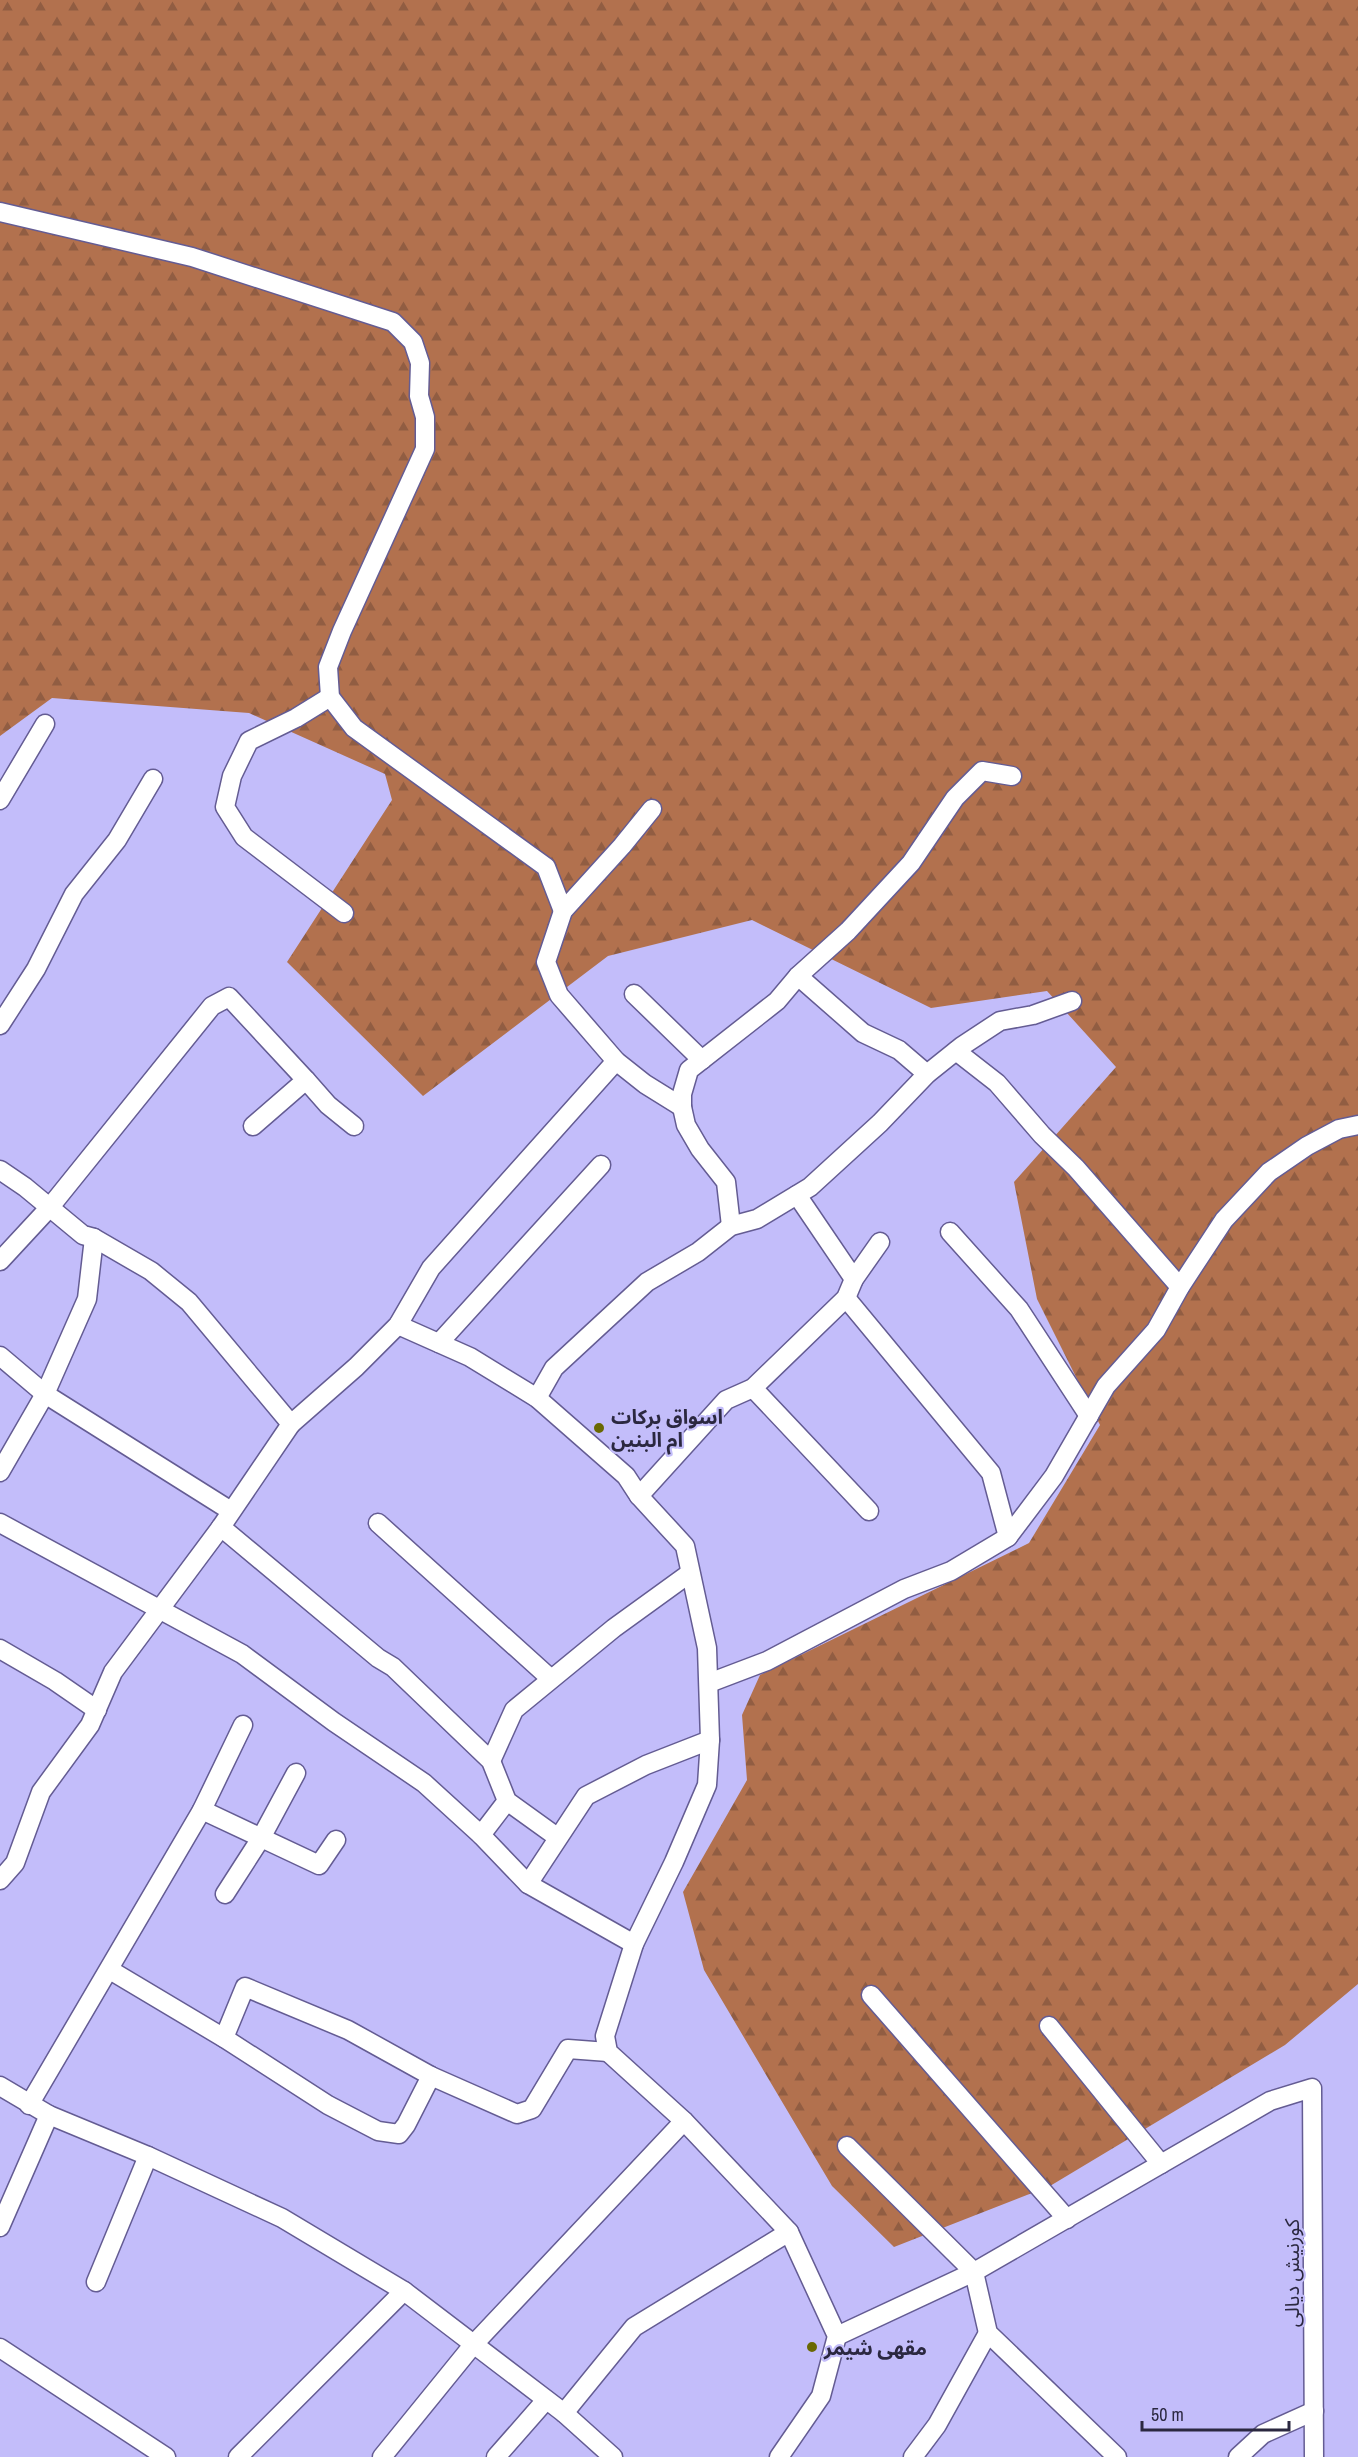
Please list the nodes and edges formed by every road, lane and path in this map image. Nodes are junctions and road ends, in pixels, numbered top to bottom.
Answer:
1 (0, 212) edge
2 (330, 697) junction
3 (45, 724) dead end
4 (1012, 776) dead end
5 (153, 779) dead end
6 (0, 800) edge
7 (652, 809) dead end
8 (563, 911) junction
9 (344, 914) dead end
10 (798, 976) junction
11 (634, 994) dead end
12 (1072, 1001) dead end
13 (0, 1026) edge
14 (956, 1051) junction
15 (702, 1060) junction
16 (616, 1061) junction
17 (927, 1074) junction
18 (306, 1080) junction
19 (682, 1107) junction
20 (1358, 1125) edge
21 (253, 1126) dead end
22 (354, 1126) dead end
23 (600, 1165) dead end
24 (0, 1170) edge
25 (797, 1195) junction
26 (50, 1208) junction
27 (731, 1226) junction
28 (950, 1232) dead end
29 (94, 1238) junction
30 (880, 1242) dead end
31 (0, 1261) edge
32 (854, 1279) junction
33 (1180, 1287) junction
34 (846, 1298) junction
35 (398, 1325) junction
36 (439, 1343) junction
37 (0, 1356) edge
38 (753, 1388) junction
39 (45, 1394) junction
40 (537, 1398) junction
41 (1089, 1416) junction
42 (291, 1424) junction
43 (0, 1472) edge
44 (639, 1496) junction
45 (869, 1511) dead end
46 (226, 1519) junction
47 (0, 1523) edge
48 (378, 1523) dead end
49 (1008, 1537) junction
50 (690, 1573) junction
51 (160, 1610) junction
52 (0, 1649) edge
53 (551, 1679) junction
54 (709, 1683) junction
55 (97, 1710) junction
56 (243, 1725) dead end
57 (710, 1740) junction
58 (491, 1761) junction
59 (296, 1773) dead end
60 (507, 1801) junction
61 (202, 1810) junction
62 (481, 1835) junction
63 (557, 1837) junction
64 (261, 1838) junction
65 (336, 1840) dead end
66 (0, 1880) edge
67 (528, 1884) junction
68 (225, 1894) dead end
69 (634, 1944) junction
70 (110, 1970) junction
71 (871, 1995) dead end
72 (1049, 2026) dead end
73 (224, 2038) junction
74 (608, 2052) junction
75 (431, 2076) junction
76 (0, 2086) edge
77 (29, 2105) junction
78 (49, 2115) junction
79 (684, 2121) junction
80 (847, 2146) dead end
81 (148, 2156) junction
82 (1161, 2164) junction
83 (1067, 2219) junction
84 (0, 2227) edge
85 (789, 2232) junction
86 (974, 2272) junction
87 (96, 2282) dead end
88 (404, 2290) junction
89 (988, 2333) junction
90 (837, 2336) junction
91 (473, 2345) junction
92 (0, 2348) edge
93 (546, 2400) junction
94 (1314, 2411) junction
95 (564, 2413) junction
96 (166, 2457) edge
97 (238, 2457) edge
98 (382, 2457) edge
99 (496, 2457) edge
100 (613, 2457) edge
101 (779, 2457) edge
102 (913, 2457) edge
103 (1117, 2457) edge
104 (1238, 2457) edge
105 (1314, 2457) edge

1 - 2 street
2 - 8 street
2 - 9 street
3 - 6 street
4 - 10 street
5 - 13 street
7 - 8 street
8 - 16 street
10 - 15 street
10 - 17 street
11 - 15 street
12 - 14 street
14 - 17 street
14 - 33 street
15 - 19 street
16 - 19 street
16 - 35 street
17 - 25 street
18 - 21 street
18 - 22 street
18 - 26 street
19 - 27 street
20 - 33 street
23 - 36 street
24 - 26 street
25 - 27 street
25 - 32 street
26 - 29 street
26 - 31 street
27 - 40 street
28 - 41 street
29 - 39 street
29 - 42 street
30 - 32 street
32 - 34 street
33 - 41 street
34 - 38 street
34 - 49 street
35 - 36 street
35 - 42 street
36 - 40 street
37 - 39 street
38 - 44 street
38 - 45 street
39 - 43 street
39 - 46 street
40 - 44 street
41 - 49 street
42 - 46 street
44 - 50 street
46 - 51 street
46 - 58 street
47 - 51 street
48 - 53 street
49 - 54 street
50 - 53 street
50 - 54 street
51 - 55 street
51 - 62 street
52 - 55 street
53 - 58 street
54 - 57 street
55 - 66 street
56 - 61 street
57 - 63 street
57 - 69 street
58 - 60 street
59 - 64 street
60 - 62 street
60 - 63 street
61 - 64 street
61 - 70 street
62 - 67 street
63 - 67 street
64 - 65 street
64 - 68 street
67 - 69 street
69 - 74 street
70 - 73 street
70 - 77 street
71 - 83 street
72 - 82 street
73 - 75 street
73 - 75 street
74 - 75 street
74 - 79 street
76 - 77 street
77 - 78 street
78 - 81 street
78 - 84 street
79 - 85 street
79 - 91 street
80 - 86 street
81 - 87 street
81 - 88 street
82 - 83 street
82 - 94 street, كورنيش ديالى
83 - 86 street
85 - 90 street
85 - 95 street
86 - 89 street
86 - 90 street
88 - 91 street
88 - 97 street
89 - 102 street
89 - 103 street
90 - 101 street
91 - 93 street
91 - 98 street
92 - 96 street
93 - 95 street
93 - 99 street
94 - 104 street
94 - 105 street, كورنيش ديالى
95 - 100 street

